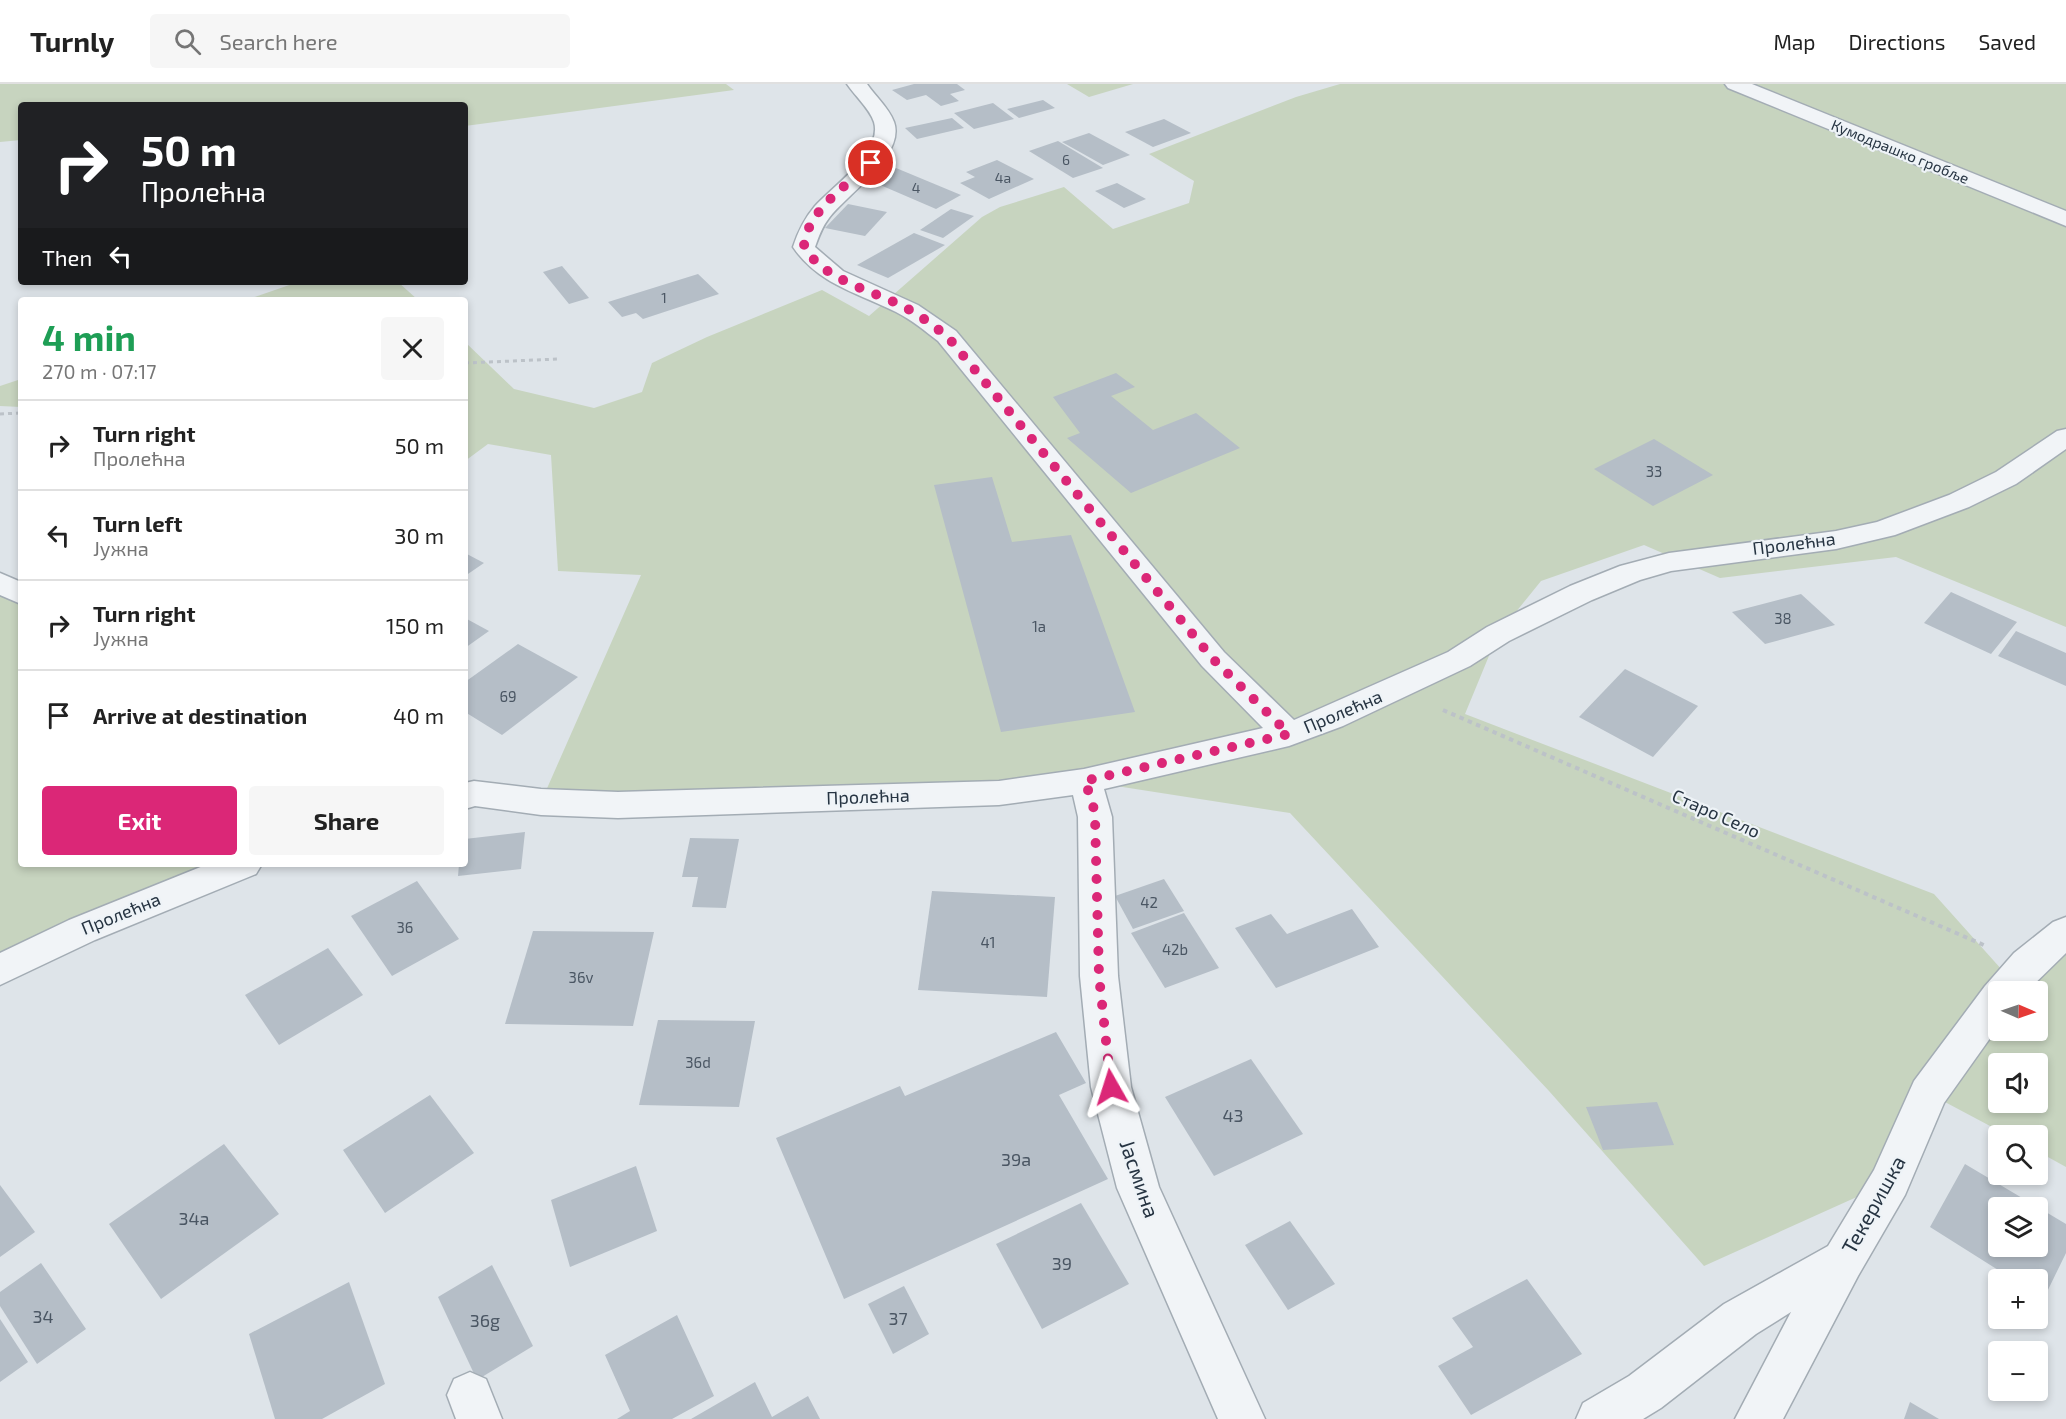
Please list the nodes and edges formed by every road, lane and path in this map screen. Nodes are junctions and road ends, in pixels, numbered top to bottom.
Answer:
1 (857, 84) edge
2 (1735, 84) edge
3 (2066, 219) edge
4 (559, 359) dead end
5 (468, 363) edge
6 (18, 413) edge
7 (0, 414) edge
8 (2066, 437) edge
9 (0, 583) edge
10 (18, 592) edge
11 (1395, 689) junction
12 (1289, 734) junction
13 (1084, 781) junction
14 (468, 793) edge
15 (237, 867) edge
16 (2066, 932) edge
17 (2027, 964) junction
18 (0, 970) edge
19 (2012, 981) edge
20 (1988, 1012) edge
21 (1843, 1261) junction
22 (1242, 1419) edge
23 (1599, 1419) edge
24 (1758, 1419) edge

1 - 12 street
2 - 3 street, Кумодрашко гробље
4 - 5 path
6 - 7 path
8 - 11 street, Пролећна
9 - 10 street
11 - 12 street, Пролећна
11 - 17 path, Старо Село
12 - 13 street, Пролећна
13 - 14 street, Пролећна
13 - 22 street, Јасмина
15 - 18 street, Пролећна
16 - 17 street
17 - 19 street
20 - 21 street, Текеришка
21 - 23 street
21 - 24 street, Текеришка

